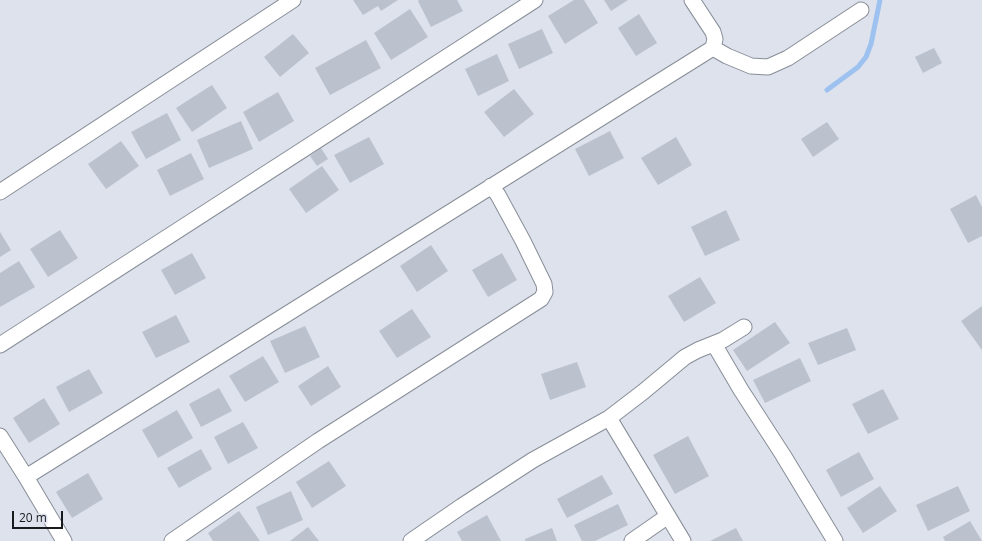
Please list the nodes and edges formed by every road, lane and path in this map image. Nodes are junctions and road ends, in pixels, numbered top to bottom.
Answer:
1 (293, 0) edge
2 (535, 0) edge
3 (692, 0) edge
4 (861, 10) dead end
5 (713, 48) junction
6 (491, 186) junction
7 (0, 192) edge
8 (744, 327) dead end
9 (714, 344) junction
10 (0, 345) edge
11 (609, 418) junction
12 (0, 436) edge
13 (26, 477) junction
14 (668, 516) junction
15 (64, 541) edge
16 (172, 541) edge
17 (411, 541) edge
18 (632, 541) edge
19 (683, 541) edge
20 (834, 541) edge

1 - 7 street
2 - 10 street
3 - 5 street
4 - 5 street
5 - 6 street
6 - 13 street
6 - 16 street
8 - 9 street
9 - 11 street
9 - 20 street
11 - 14 street
11 - 17 street
12 - 13 street
13 - 15 street
14 - 18 street
14 - 19 street

